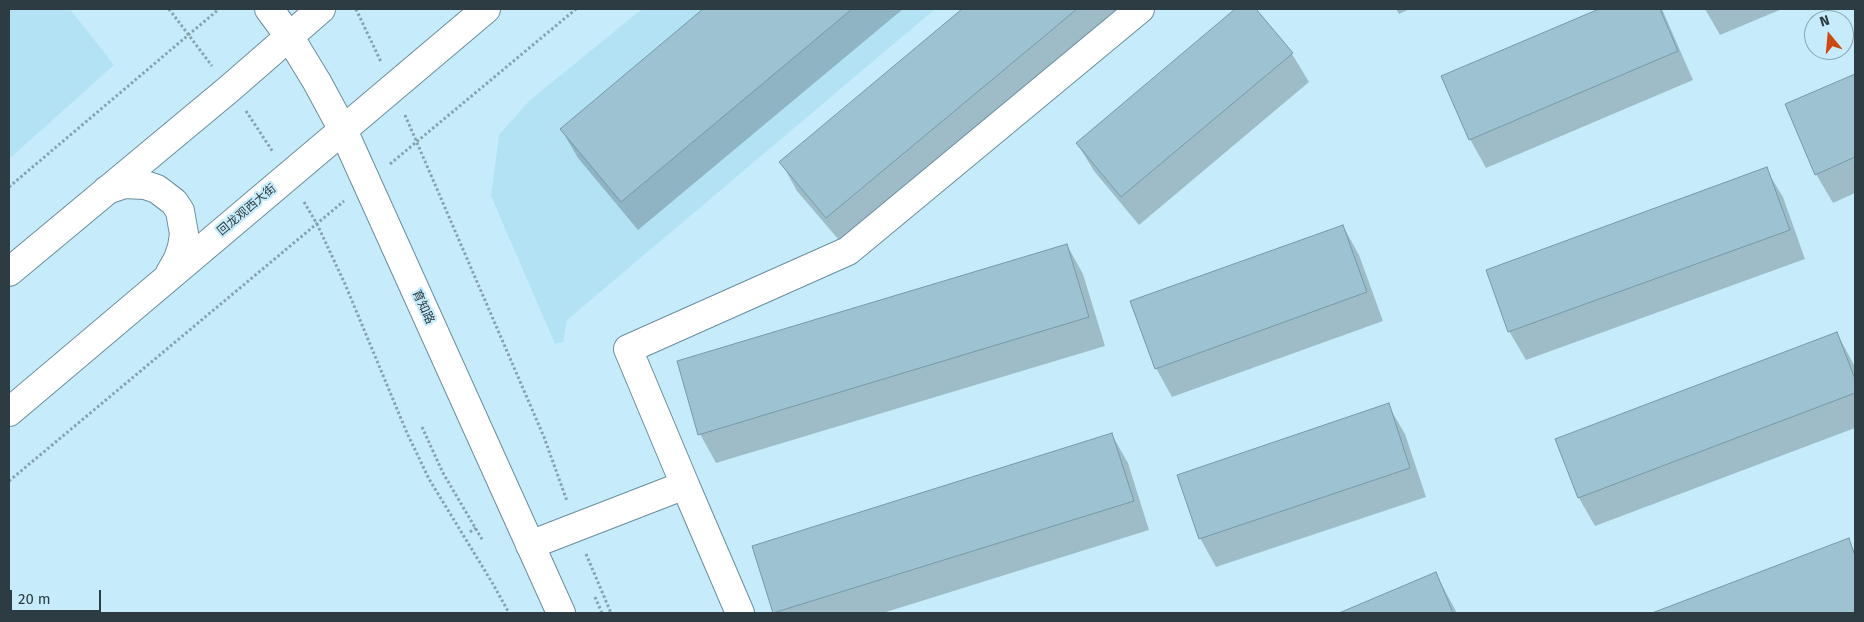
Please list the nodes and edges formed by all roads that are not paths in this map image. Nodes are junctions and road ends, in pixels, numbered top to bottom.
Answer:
1 (269, 9) edge
2 (321, 9) edge
3 (486, 9) edge
4 (1140, 9) edge
5 (289, 36) junction
6 (343, 130) junction
7 (98, 197) junction
8 (9, 272) edge
9 (164, 280) junction
10 (9, 412) edge
11 (685, 485) junction
12 (530, 545) junction
13 (561, 613) edge
14 (740, 613) edge

1 - 5 street, 育知路
2 - 5 street
3 - 6 street, 回龙观西大街
4 - 11 street
5 - 6 street, 育知路
5 - 7 street
6 - 9 street, 回龙观西大街
6 - 12 street, 育知路
7 - 8 street
7 - 9 street
9 - 10 street, 回龙观西大街
11 - 12 street
11 - 14 street
12 - 13 street, 育知路

